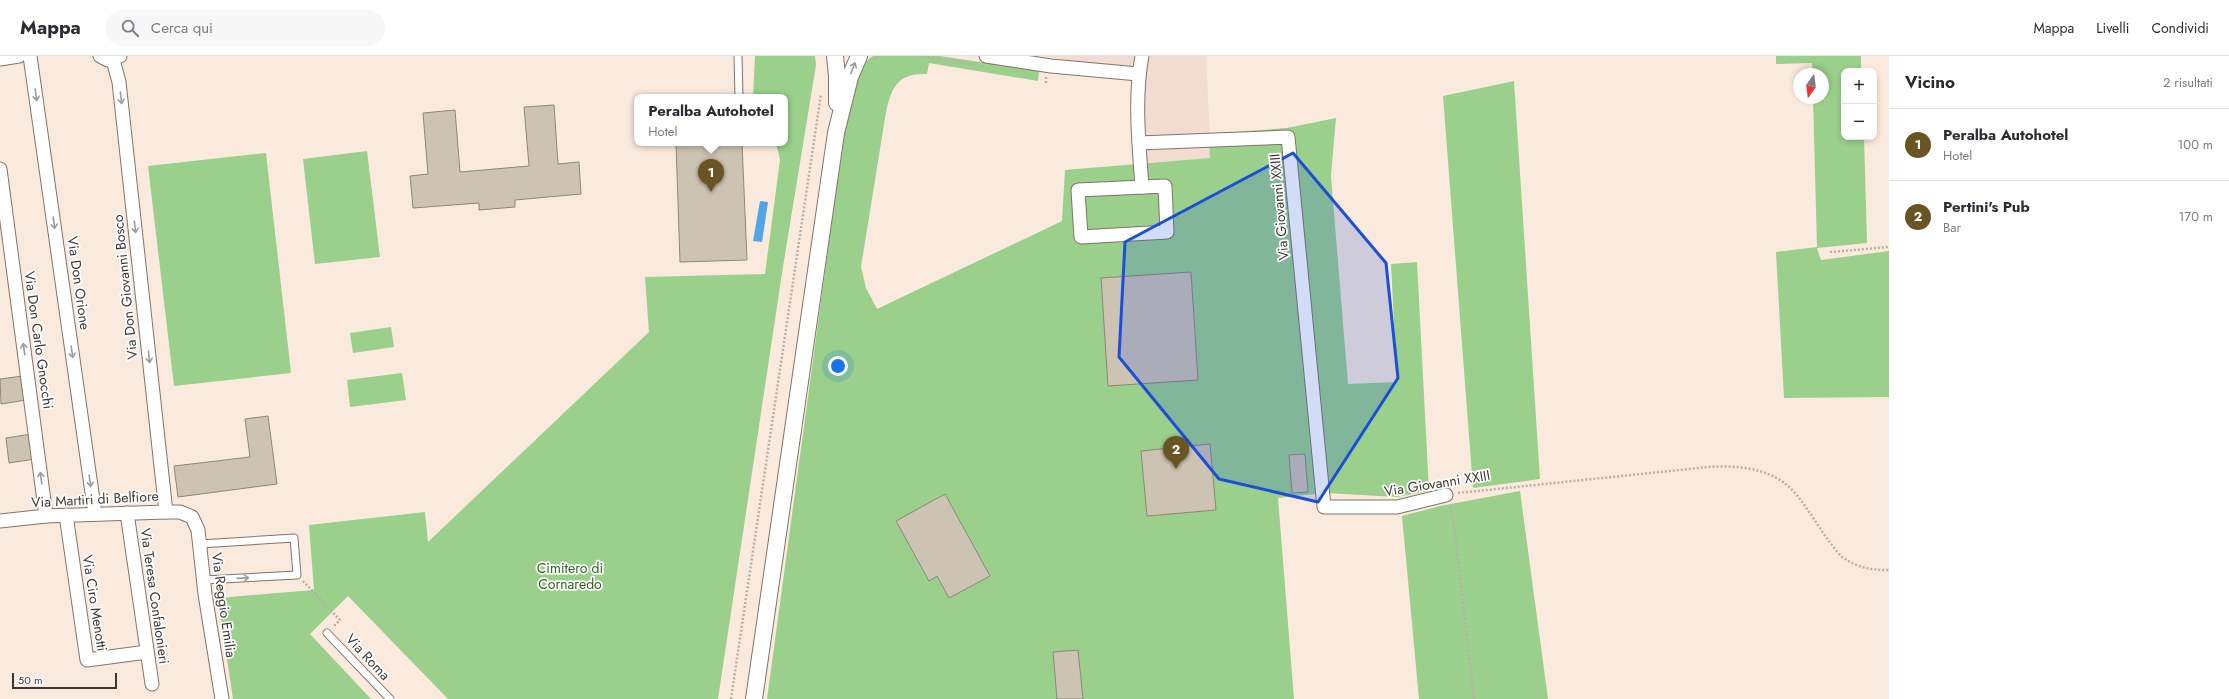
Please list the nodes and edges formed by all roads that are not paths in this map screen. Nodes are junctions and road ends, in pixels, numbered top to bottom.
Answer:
1 (19, 56) edge
2 (30, 56) edge
3 (100, 56) edge
4 (738, 56) edge
5 (835, 56) edge
6 (859, 56) edge
7 (986, 56) edge
8 (1142, 56) edge
9 (119, 57) edge
10 (0, 59) edge
11 (1138, 74) junction
12 (739, 94) edge
13 (836, 133) junction
14 (1139, 142) junction
15 (0, 169) edge
16 (1142, 187) junction
17 (1446, 495) road end
18 (166, 512) junction
19 (127, 513) junction
20 (95, 514) junction
21 (46, 516) junction
22 (66, 516) junction
23 (192, 517) joint
24 (0, 521) edge
25 (200, 544) junction
26 (204, 580) junction
27 (328, 633) road end
28 (147, 652) junction
29 (152, 684) dead end
30 (222, 699) edge
31 (390, 699) edge
32 (754, 699) edge

1 - 10 street
2 -> 20 street, Via Don Orione
3 - 9 street
4 - 12 lane
5 - 13 street
13 -> 6 street
7 - 11 street
8 - 11 street
9 -> 18 street, Via Don Giovanni Bosco
11 - 14 street
13 - 32 street
14 - 16 street
14 - 17 street, Via Giovanni XXIII
21 -> 15 street, Via Don Carlo Gnocchi
16 - 16 street
18 - 19 street, Via Martiri di Belfiore
18 - 23 street, Via Martiri di Belfiore
19 - 20 street, Via Martiri di Belfiore
19 - 28 street, Via Teresa Confalonieri
20 - 22 street, Via Martiri di Belfiore
21 - 22 street, Via Martiri di Belfiore
21 - 24 street, Via Martiri di Belfiore
22 - 28 street, Via Ciro Menotti
23 - 25 street, Via Reggio Emilia
25 - 26 street, Via Reggio Emilia
26 -> 25 lane
26 - 30 street, Via Reggio Emilia
27 - 31 lane, Via Roma
28 - 29 street, Via Teresa Confalonieri

